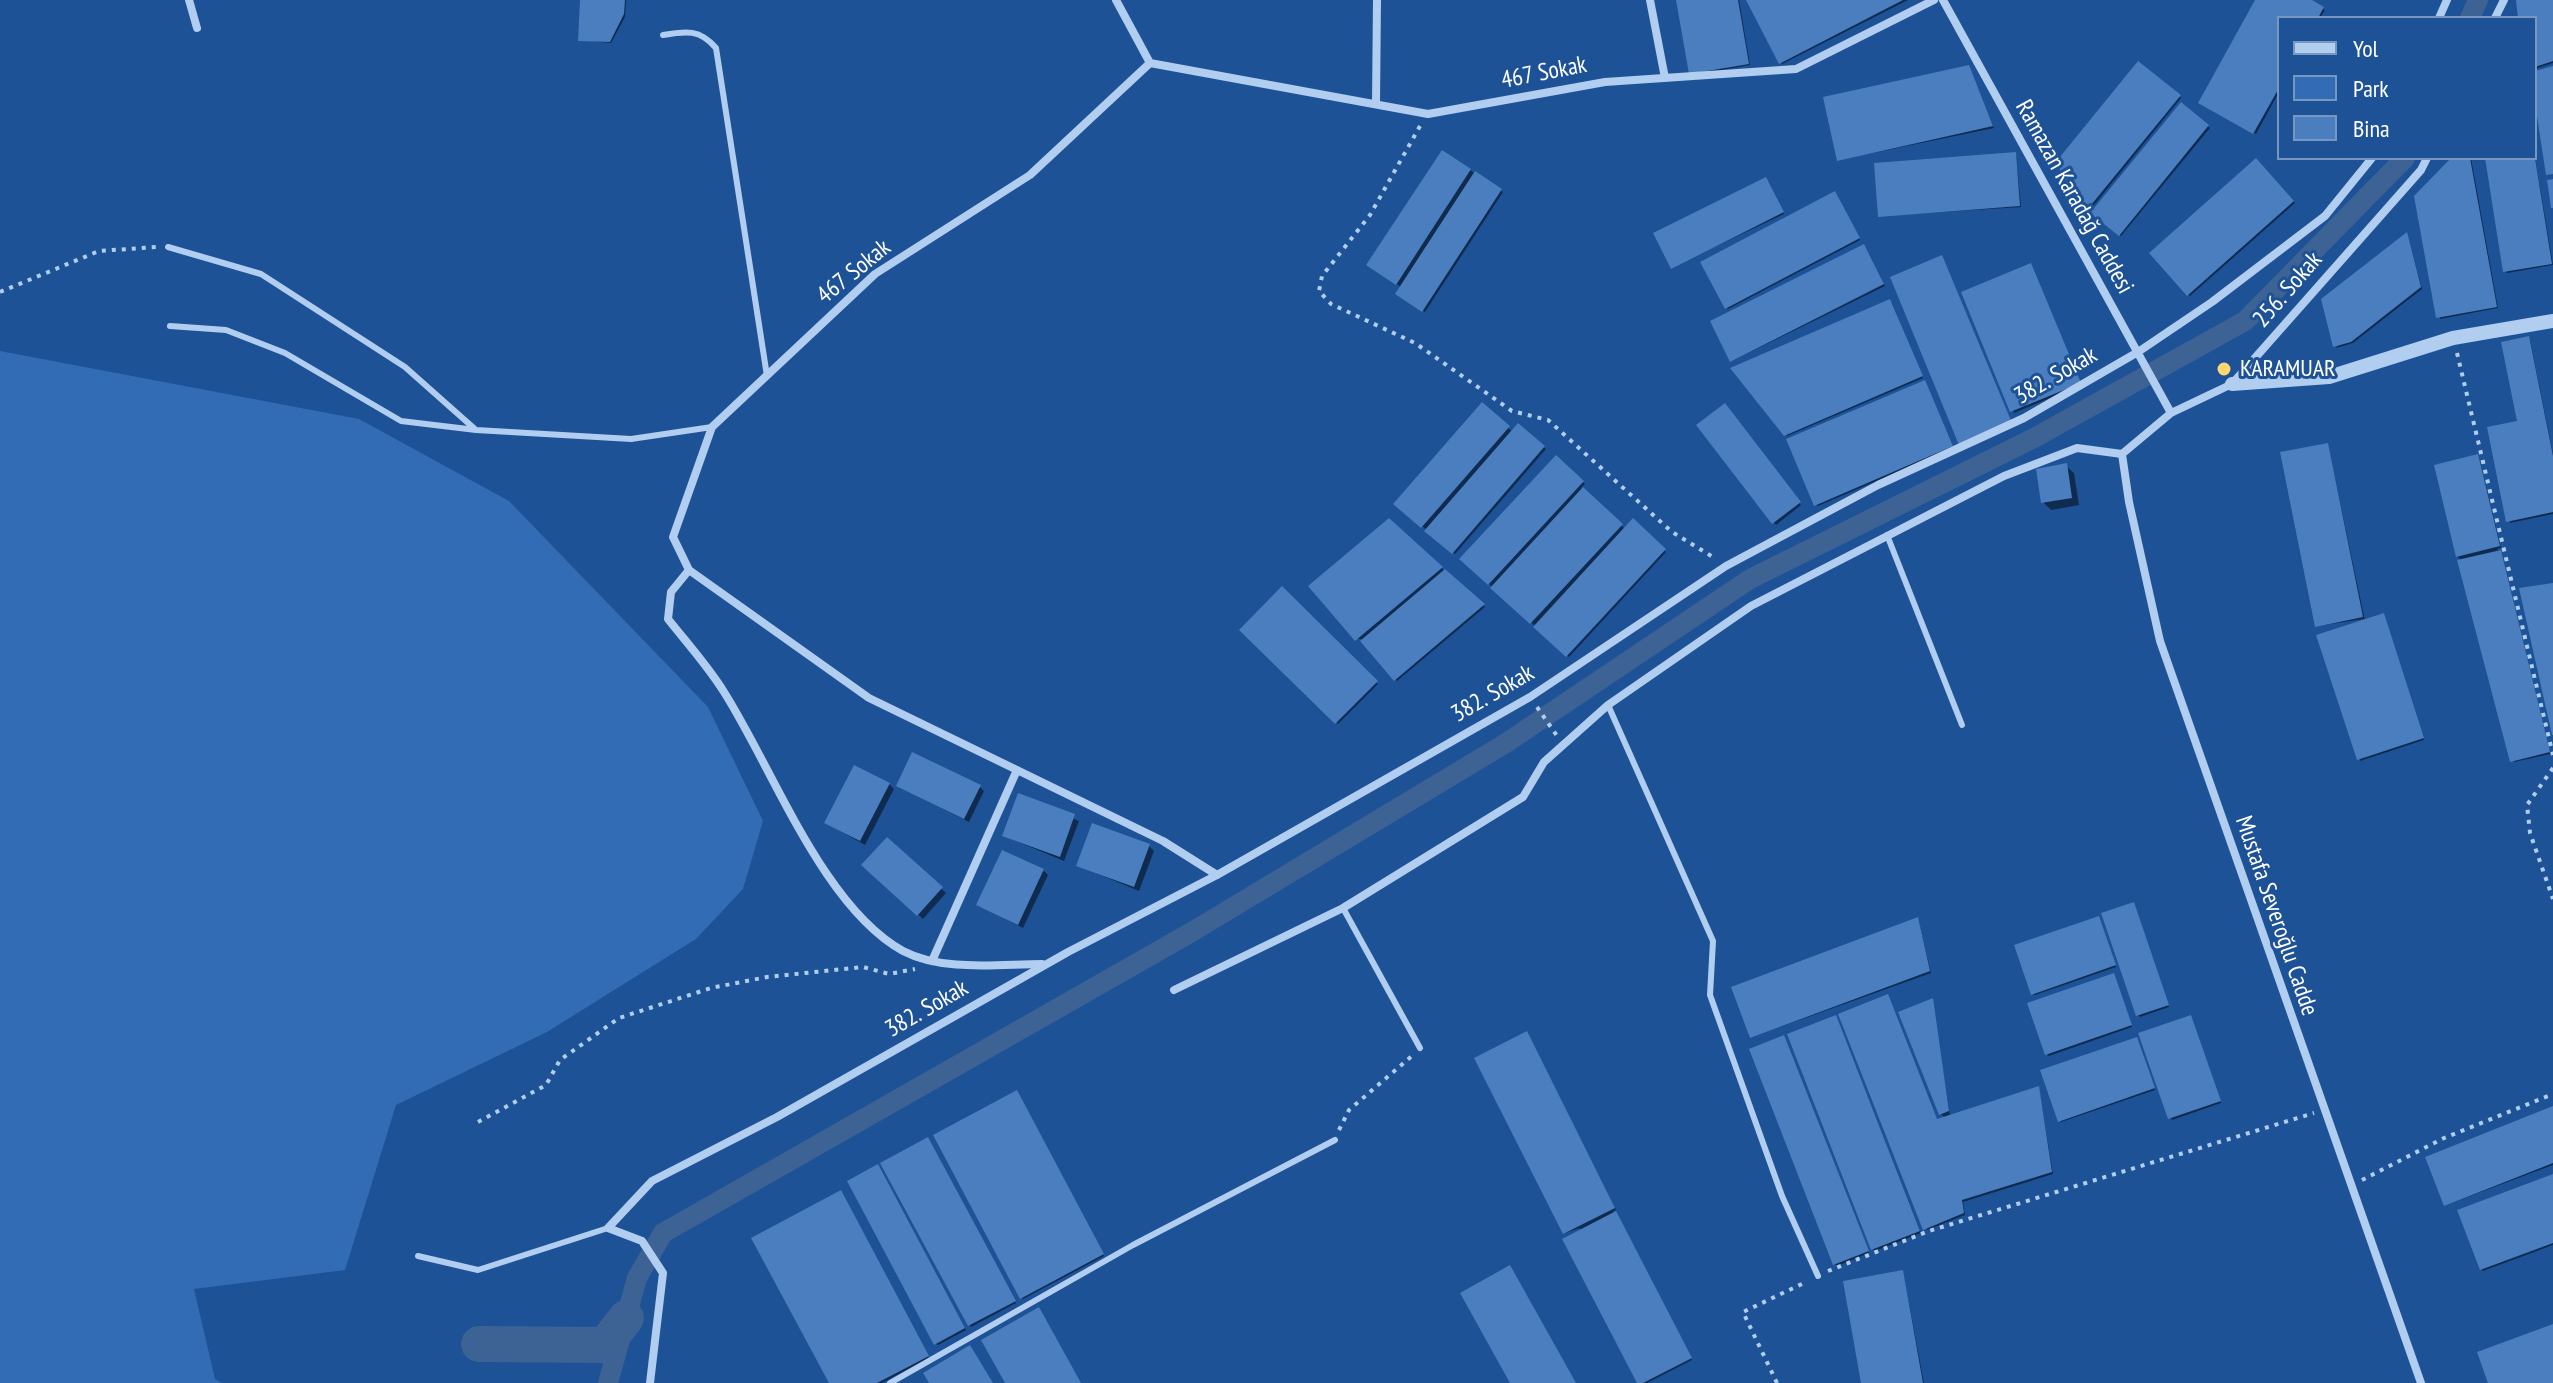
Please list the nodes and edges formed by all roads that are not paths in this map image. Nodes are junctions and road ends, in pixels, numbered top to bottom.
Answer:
1 (189, 0) edge
2 (1116, 0) edge
3 (1377, 0) edge
4 (1650, 0) edge
5 (1934, 0) edge
6 (1943, 0) edge
7 (197, 28) dead end
8 (663, 35) dead end
9 (1150, 63) junction
10 (1665, 78) junction
11 (1376, 104) junction
12 (2370, 160) edge
13 (2426, 160) edge
14 (168, 247) road end
15 (2553, 321) edge
16 (170, 326) dead end
17 (2138, 352) junction
18 (767, 376) junction
19 (2232, 384) junction
20 (2171, 413) junction
21 (712, 427) junction
22 (476, 430) junction
23 (2122, 454) junction
24 (1887, 534) junction
25 (689, 570) junction
26 (1608, 705) junction
27 (1962, 725) dead end
28 (1017, 770) junction
29 (1217, 875) junction
30 (1343, 908) junction
31 (932, 961) junction
32 (1046, 964) junction
33 (1174, 990) dead end
34 (1420, 1048) road end
35 (1335, 1140) road end
36 (608, 1228) junction
37 (418, 1256) dead end
38 (1818, 1276) road end
39 (650, 1383) edge
40 (890, 1383) edge
41 (2421, 1383) edge

1 - 7 street
2 - 9 street
3 - 11 street
4 - 10 street
5 - 10 street, 467 Sokak
6 - 17 street, Ramazan Karadağ Caddesi
8 - 18 lane
9 - 11 street, 467 Sokak
9 - 18 street, 467 Sokak
10 - 11 street, 467 Sokak
12 - 17 street, 382. Sokak
13 - 19 street, 256. Sokak
14 - 22 lane
15 - 19 street
16 - 22 lane
17 - 20 street, Ramazan Karadağ Caddesi
17 - 29 street, 382. Sokak
18 - 21 street, 467 Sokak
19 - 20 street, 256. Sokak
20 - 23 street, 256. Sokak
21 - 22 lane
21 - 25 street, 467 Sokak
23 - 24 street
23 - 41 street, Mustafa Severoğlu Cadde
24 - 26 street
24 - 27 lane
25 - 28 street
25 - 31 street
26 - 30 street
26 - 38 lane
28 - 29 street
28 - 31 street
29 - 32 street, 382. Sokak
30 - 33 street
30 - 34 lane
31 - 32 street
32 - 36 street, 382. Sokak
35 - 40 lane
36 - 37 lane
36 - 39 street

